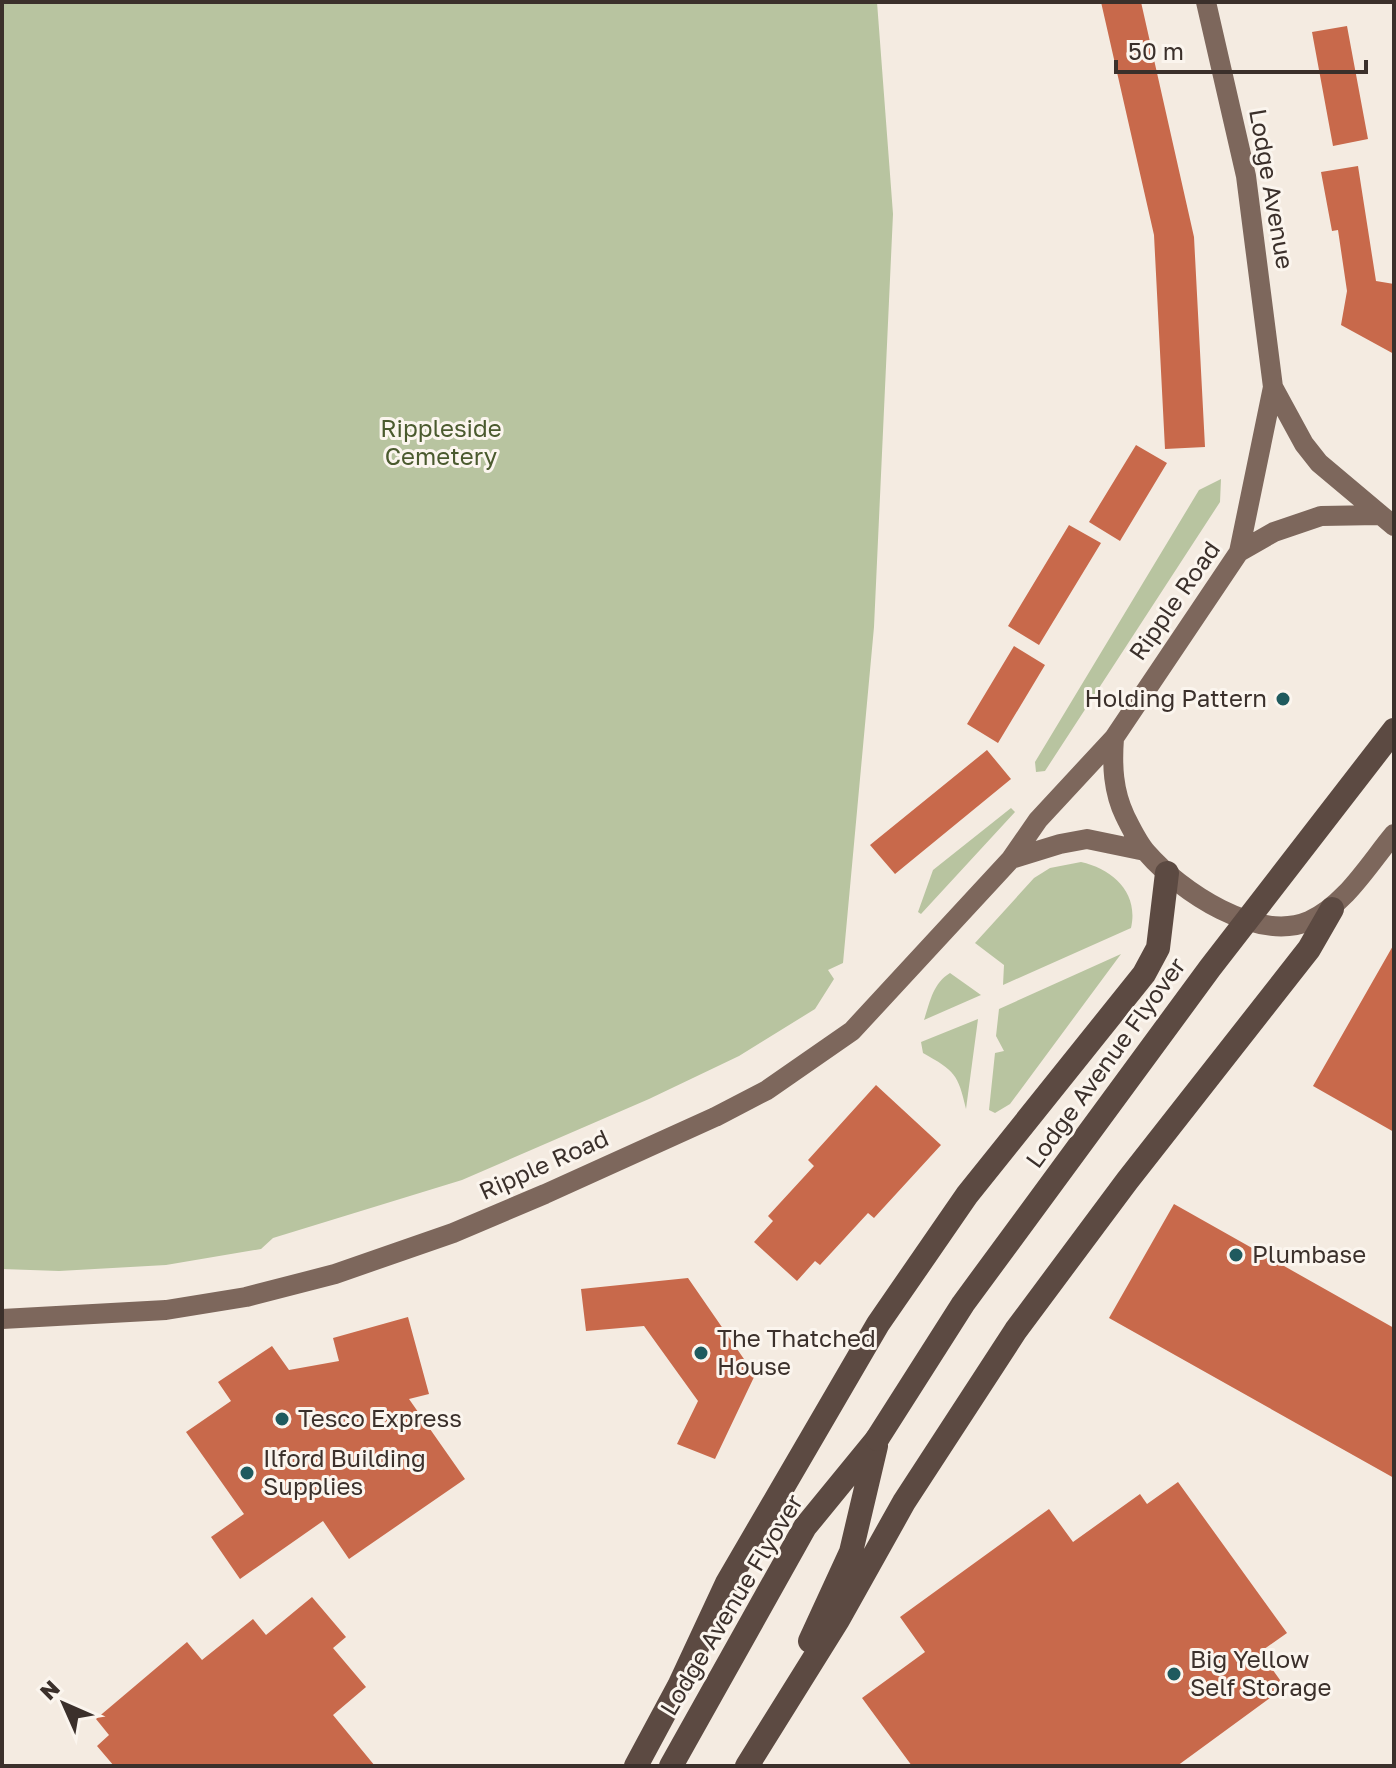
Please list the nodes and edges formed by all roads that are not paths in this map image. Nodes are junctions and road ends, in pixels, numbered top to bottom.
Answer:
1 (1206, 2) edge
2 (1273, 387) junction
3 (1386, 520) edge
4 (1239, 552) junction
5 (1394, 730) edge
6 (1114, 738) junction
7 (1394, 834) edge
8 (1145, 851) junction
9 (1011, 859) junction
10 (1167, 873) junction
11 (1332, 909) junction
12 (2, 1319) edge
13 (877, 1439) junction
14 (636, 1766) edge
15 (671, 1766) edge
16 (746, 1766) edge

1 - 2 main road, Lodge Avenue
2 - 3 main road, Lodge Avenue
2 - 4 main road, Lodge Avenue
3 - 4 main road, Ripple Road
4 - 6 main road, Ripple Road
5 - 13 highway, Lodge Avenue Flyover, bridge
6 - 8 main road
6 - 9 main road, Ripple Road
7 - 11 main road
8 - 9 main road
8 - 10 main road
9 - 12 main road, Ripple Road
10 - 11 main road
10 - 14 highway
11 - 16 highway
13 - 15 highway, Lodge Avenue Flyover
13 - 16 highway, Lodge Avenue Flyover

